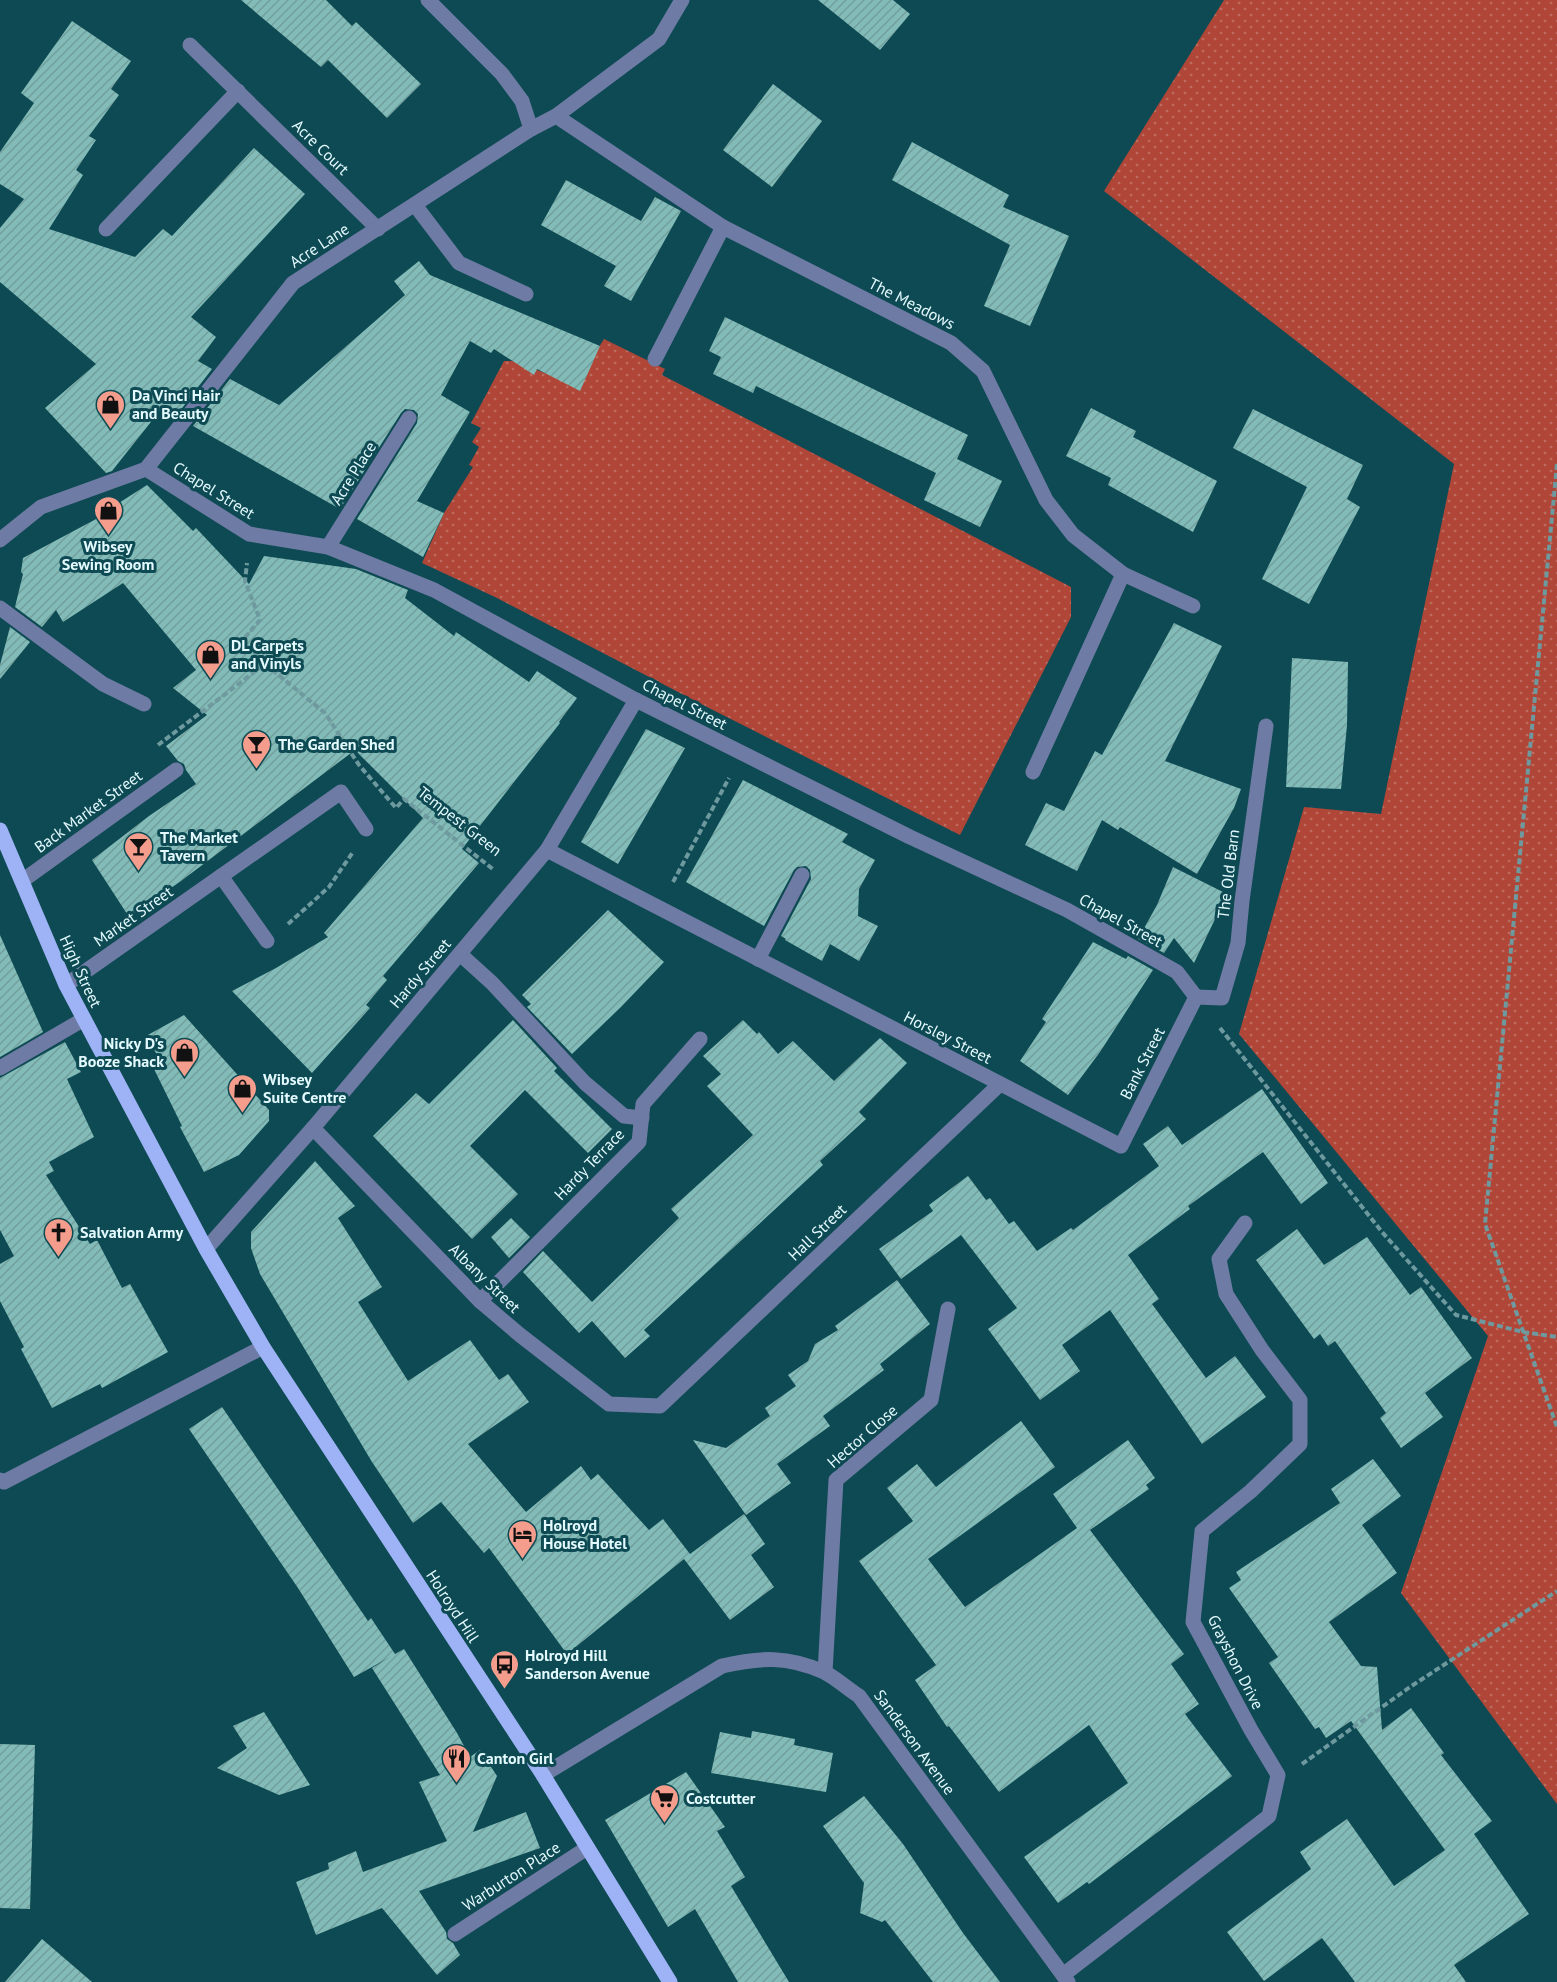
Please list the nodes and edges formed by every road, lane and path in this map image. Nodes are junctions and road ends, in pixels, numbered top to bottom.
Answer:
1 (428, 0) edge
2 (682, 0) edge
3 (190, 45) dead end
4 (238, 91) junction
5 (556, 116) junction
6 (531, 129) junction
7 (415, 205) junction
8 (723, 227) junction
9 (106, 229) dead end
10 (378, 229) junction
11 (526, 294) dead end
12 (655, 360) dead end
13 (409, 418) dead end
14 (1557, 464) edge
15 (146, 469) junction
16 (249, 534) junction
17 (0, 540) edge
18 (328, 548) junction
19 (1123, 574) junction
20 (1193, 606) dead end
21 (0, 608) edge
22 (265, 664) junction
23 (636, 700) junction
24 (144, 704) dead end
25 (1266, 726) dead end
26 (742, 753) junction
27 (176, 770) joint
28 (1033, 772) dead end
29 (366, 829) joint
30 (0, 830) edge
31 (547, 850) junction
32 (802, 875) dead end
33 (221, 876) junction
34 (21, 881) junction
35 (515, 888) junction
36 (659, 908) junction
37 (267, 941) joint
38 (460, 954) junction
39 (758, 959) junction
40 (66, 985) junction
41 (1196, 996) junction
42 (84, 1019) junction
43 (700, 1040) dead end
44 (0, 1068) edge
45 (999, 1084) junction
46 (642, 1118) junction
47 (313, 1128) junction
48 (1121, 1146) joint
49 (1245, 1223) dead end
50 (206, 1249) junction
51 (480, 1300) junction
52 (948, 1309) dead end
53 (1523, 1332) junction
54 (1557, 1337) edge
55 (263, 1347) junction
56 (660, 1406) joint
57 (1557, 1427) edge
58 (0, 1480) edge
59 (1557, 1591) edge
60 (825, 1672) junction
61 (543, 1775) junction
62 (1278, 1775) junction
63 (587, 1848) junction
64 (455, 1934) dead end
65 (1065, 1979) edge
66 (670, 1982) edge

1 - 6 street
2 - 5 street, Acre Lane
3 - 4 street, Acre Court
4 - 9 street
4 - 10 street, Acre Court
5 - 6 street, Acre Lane
5 - 8 street, The Meadows
6 - 7 street, Acre Lane
7 - 10 street, Acre Lane
7 - 11 street
8 - 12 street
8 - 19 street, The Meadows
10 - 15 street, Acre Lane
13 - 18 street, Acre Place
14 - 53 path
15 - 16 street, Chapel Street
15 - 17 street
16 - 18 street, Chapel Street
16 - 22 path
18 - 23 street, Chapel Street
19 - 20 street, The Meadows
19 - 28 street
21 - 24 street
22 - 27 path
22 - 35 path, Tempest Green
23 - 26 street, Chapel Street
23 - 31 street, Hardy Street
25 - 41 street, The Old Barn
26 - 36 path
26 - 41 street, Chapel Street
27 - 34 street, Back Market Street
29 - 33 street, Market Street
29 - 37 path
30 - 34 main road, High Street
31 - 35 street, Hardy Street
31 - 36 street, Horsley Street
32 - 39 street
33 - 37 street
33 - 40 street, Market Street
34 - 40 main road, High Street
35 - 38 street, Hardy Street
36 - 39 street, Horsley Street
38 - 46 street
38 - 47 street, Hardy Street
39 - 45 street, Horsley Street
40 - 42 main road, High Street
41 - 48 street, Bank Street
41 - 53 path
42 - 44 street
42 - 50 main road, High Street
43 - 46 street, Hardy Terrace
45 - 48 street, Horsley Street
45 - 56 street, Hall Street
46 - 51 street, Hardy Terrace
47 - 50 street, Hardy Street
47 - 51 street, Albany Street
49 - 62 street, Grayshon Drive
50 - 55 main road, Holroyd Hill
51 - 56 street, Albany Street
52 - 60 street, Hector Close
53 - 54 path
53 - 57 path
55 - 58 street
55 - 61 main road, Holroyd Hill
59 - 62 path
60 - 61 street, Sanderson Avenue
60 - 65 street, Sanderson Avenue
61 - 63 main road, Holroyd Hill
62 - 65 street
63 - 64 street, Warburton Place
63 - 66 main road, Holroyd Hill

